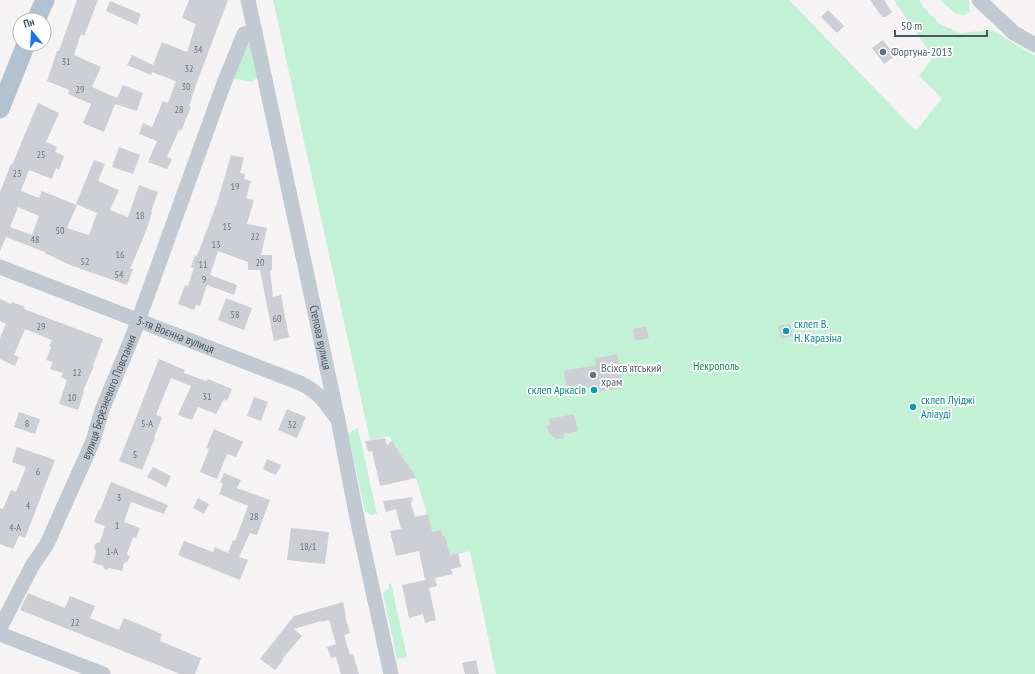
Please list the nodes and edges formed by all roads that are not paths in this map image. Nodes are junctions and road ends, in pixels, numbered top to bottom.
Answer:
1 (44, 0) edge
2 (248, 0) edge
3 (979, 0) edge
4 (39, 12) edge
5 (255, 31) junction
6 (1035, 45) edge
7 (23, 52) edge
8 (0, 108) edge
9 (0, 267) edge
10 (138, 321) junction
11 (338, 420) junction
12 (0, 628) edge
13 (0, 634) edge
14 (103, 674) edge
15 (391, 674) edge

1 - 4 main road
2 - 5 street, Степова вулиця
3 - 6 street
5 - 10 street, вулиця Березневого Повстання
5 - 11 street, Степова вулиця
7 - 8 main road
9 - 10 street, 3-тя Воєнна вулиця
10 - 11 street, 3-тя Воєнна вулиця
10 - 12 street, вулиця Березневого Повстання
11 - 15 street, Степова вулиця
13 - 14 street

